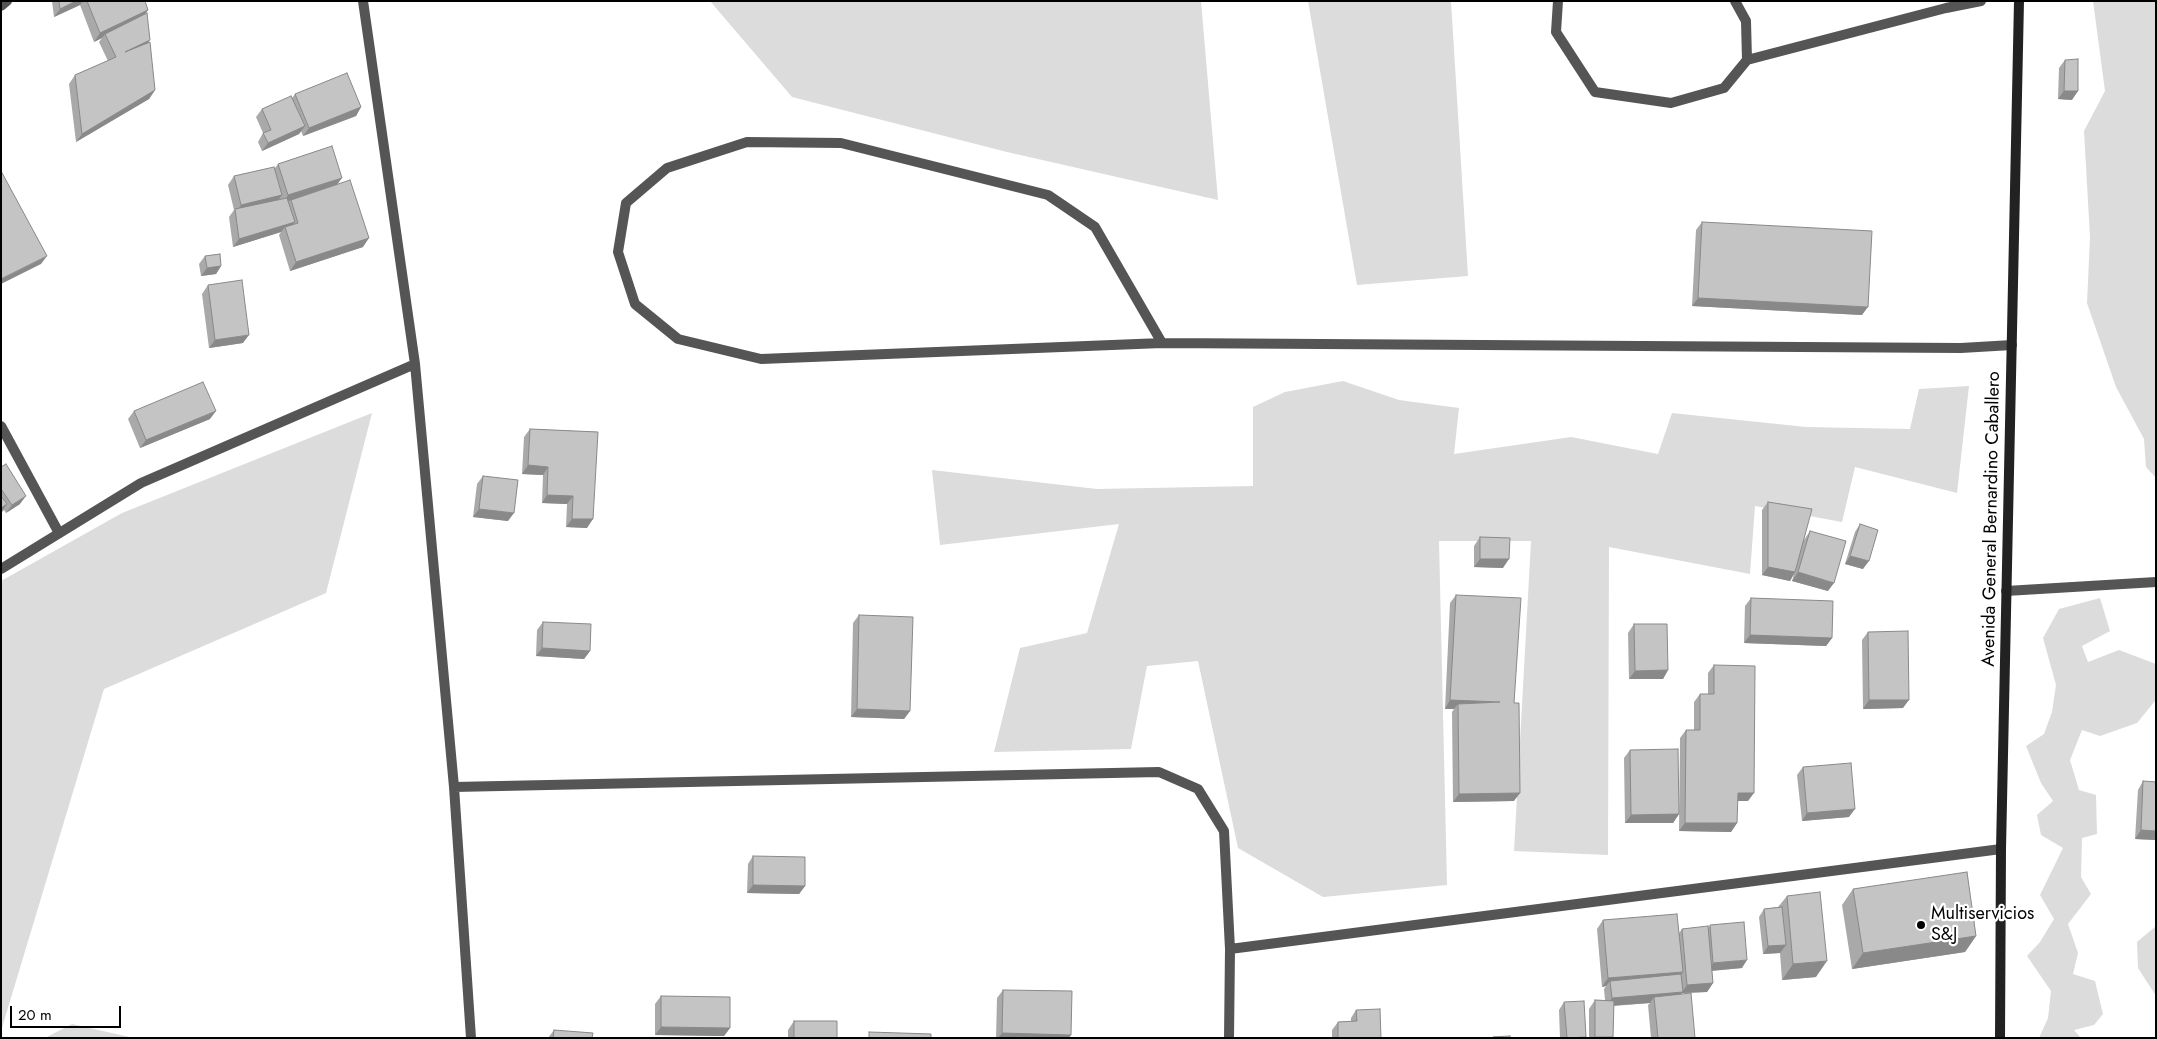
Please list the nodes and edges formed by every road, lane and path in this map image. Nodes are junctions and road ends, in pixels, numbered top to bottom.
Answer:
1 (7, 1) edge
2 (363, 1) edge
3 (1558, 1) edge
4 (1735, 1) edge
5 (1981, 1) edge
6 (2019, 1) edge
7 (1, 6) edge
8 (1747, 60) junction
9 (1162, 343) junction
10 (2012, 345) junction
11 (415, 364) junction
12 (1, 426) edge
13 (59, 533) junction
14 (1, 569) edge
15 (2156, 582) edge
16 (2006, 591) junction
17 (454, 787) junction
18 (2001, 849) junction
19 (1230, 949) junction
20 (471, 1038) edge
21 (1229, 1038) edge
22 (2000, 1038) edge

1 - 7 street
2 - 11 street
3 - 8 street
4 - 8 street
5 - 8 street
6 - 10 main road, Avenida General Bernardino Caballero
9 - 9 street
9 - 10 street
10 - 16 main road, Avenida General Bernardino Caballero
11 - 13 street
11 - 17 street
12 - 13 street
13 - 14 street
15 - 16 street
16 - 18 main road, Avenida General Bernardino Caballero
17 - 19 street
17 - 20 street
18 - 19 street
18 - 22 main road, Avenida General Bernardino Caballero
19 - 21 street

